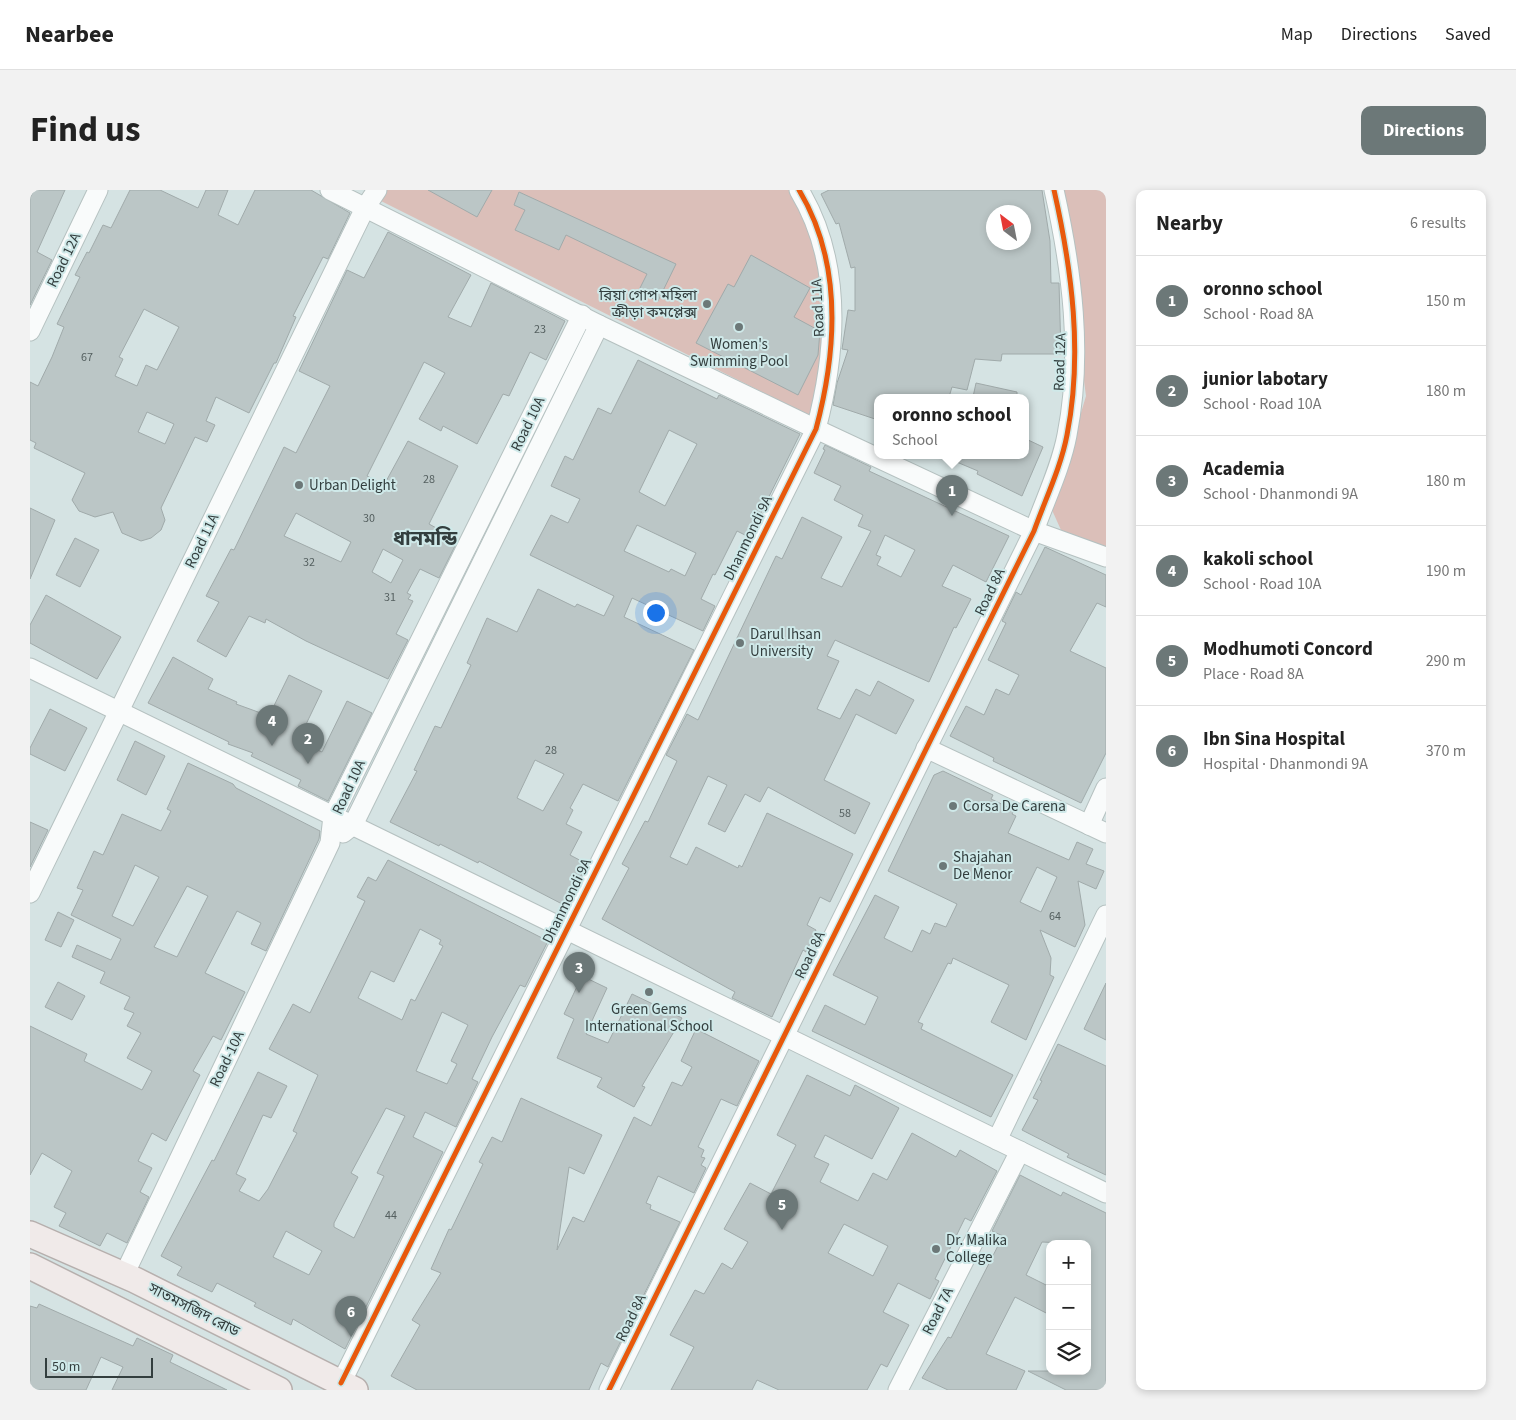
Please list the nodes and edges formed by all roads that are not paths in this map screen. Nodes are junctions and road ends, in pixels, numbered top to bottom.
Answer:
1 (98, 190) edge
2 (330, 190) edge
3 (378, 190) edge
4 (799, 190) edge
5 (1054, 190) edge
6 (365, 208) junction
7 (582, 315) junction
8 (600, 325) junction
9 (30, 331) edge
10 (816, 429) junction
11 (874, 456) edge
12 (879, 459) edge
13 (1034, 532) junction
14 (1106, 557) edge
15 (30, 668) edge
16 (119, 711) junction
17 (926, 748) junction
18 (1106, 788) edge
19 (333, 816) junction
20 (353, 825) junction
21 (1089, 825) junction
22 (1106, 834) edge
23 (330, 843) junction
24 (30, 893) edge
25 (1106, 915) edge
26 (567, 930) junction
27 (784, 1036) junction
28 (997, 1140) junction
29 (1020, 1151) junction
30 (1106, 1193) edge
31 (30, 1234) edge
32 (30, 1266) edge
33 (124, 1275) junction
34 (348, 1387) edge
35 (279, 1390) edge
36 (609, 1390) edge
37 (898, 1390) edge

1 - 9 street, Road 12A
2 - 6 street
3 - 6 street, Road 11A
4 - 10 street, Road 11A
5 - 13 street, Road 12A
6 - 7 street
6 - 16 street, Road 11A
7 - 8 street
7 - 19 street, Road 10A
8 - 10 street
8 - 20 street, Road 10A
10 - 11 street
10 - 26 street, Dhanmondi 9A
12 - 13 street
13 - 14 street
13 - 17 street, Road 8A
15 - 16 street
16 - 19 street
16 - 24 street, Road 11A
17 - 21 street
17 - 27 street, Road 8A
18 - 21 street
19 - 20 street
19 - 23 street, Road 10A
20 - 23 street, Road 10A
20 - 26 street
21 - 22 street
23 - 33 street, Road-10A
25 - 28 street
26 - 27 street
26 - 34 street, Dhanmondi 9A
27 - 28 street
27 - 36 street, Road 8A
28 - 29 street
29 - 30 street
29 - 37 street, Road 7A
31 - 33 main road, সাতমসজিদ রোড
32 - 35 main road
33 - 34 main road, সাতমসজিদ রোড

